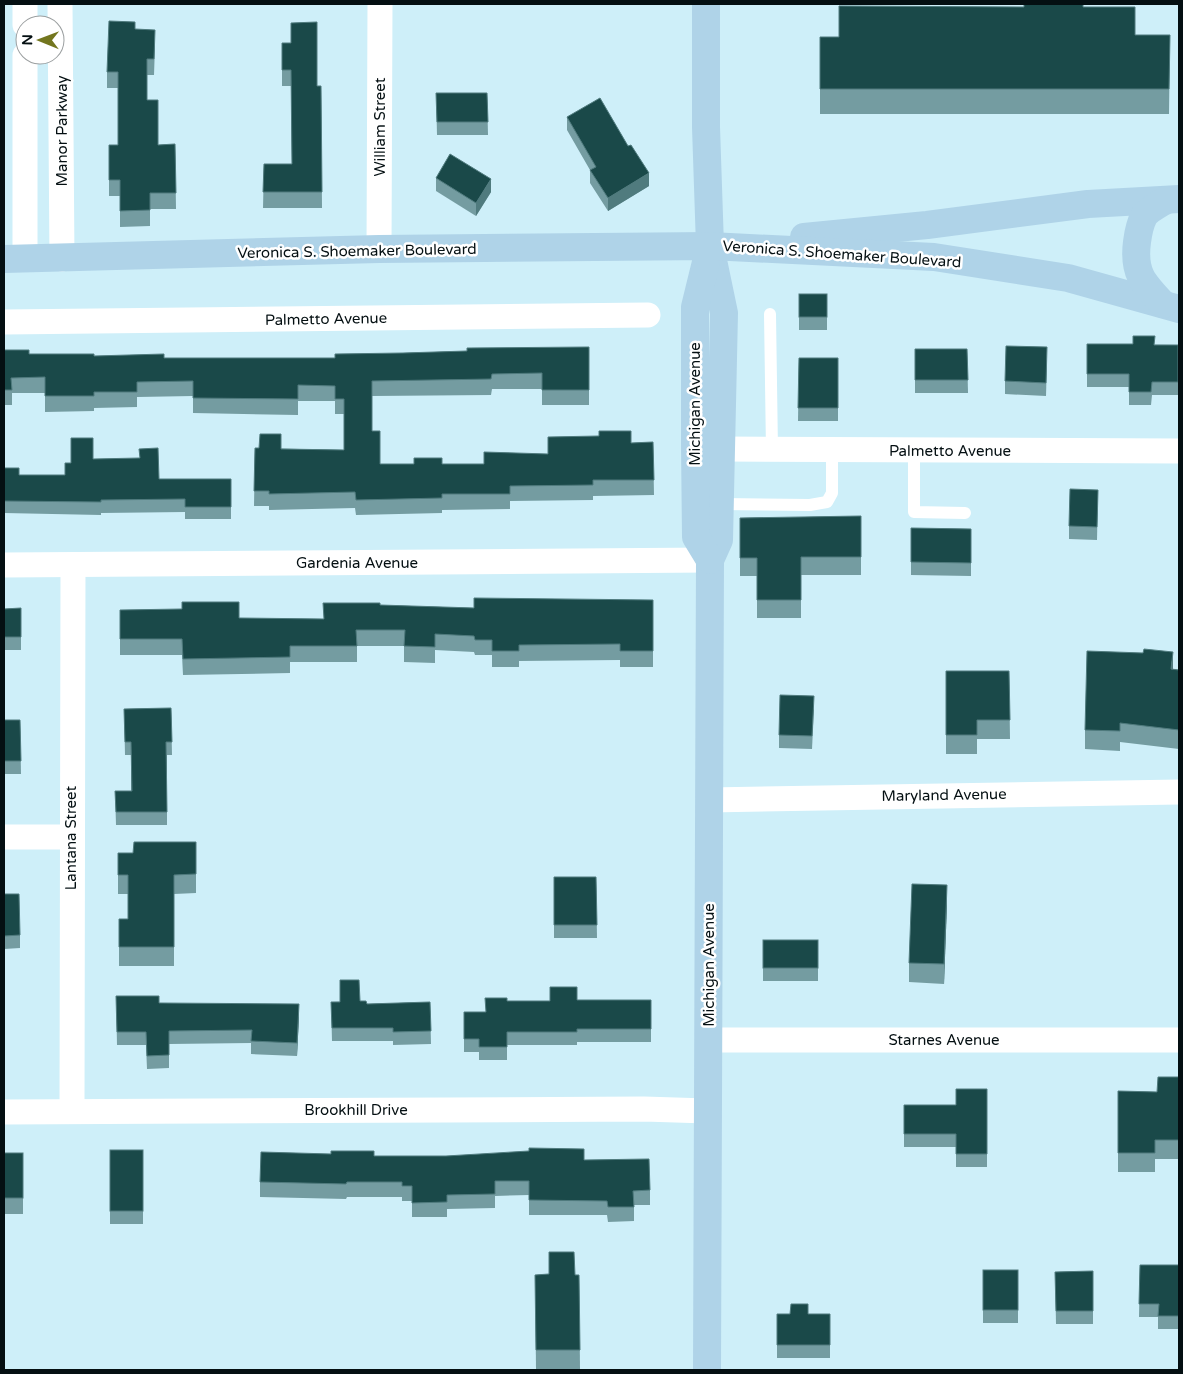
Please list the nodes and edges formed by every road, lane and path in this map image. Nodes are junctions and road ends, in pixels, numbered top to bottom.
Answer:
1 (60, 4) edge
2 (380, 4) edge
3 (706, 4) edge
4 (24, 65) edge
5 (1173, 199) edge
6 (710, 246) junction
7 (380, 249) junction
8 (14, 259) edge
9 (62, 259) junction
10 (1171, 306) edge
11 (770, 314) dead end
12 (648, 315) dead end
13 (4, 322) edge
14 (722, 449) junction
15 (772, 451) junction
16 (832, 451) junction
17 (914, 451) junction
18 (1179, 451) edge
19 (720, 504) junction
20 (965, 513) dead end
21 (710, 560) junction
22 (4, 565) edge
23 (73, 565) junction
24 (1179, 792) edge
25 (709, 800) junction
26 (4, 837) edge
27 (71, 837) junction
28 (708, 1040) junction
29 (1179, 1040) edge
30 (72, 1111) junction
31 (707, 1111) junction
32 (4, 1112) edge
33 (707, 1370) edge

1 - 9 street, Manor Parkway
2 - 7 street, William Street
3 - 6 street, Michigan Avenue
4 - 8 street
5 - 6 street, Veronica S. Shoemaker Boulevard
5 - 10 street
6 - 7 street, Veronica S. Shoemaker Boulevard
6 - 10 street, Veronica S. Shoemaker Boulevard
6 - 14 street, Michigan Avenue
6 - 21 street, Michigan Avenue
7 - 9 street, Veronica S. Shoemaker Boulevard
8 - 9 street, Veronica S. Shoemaker Boulevard
11 - 15 lane
12 - 13 street, Palmetto Avenue
14 - 15 street, Palmetto Avenue
14 - 19 street, Michigan Avenue
15 - 16 street, Palmetto Avenue
16 - 17 street, Palmetto Avenue
16 - 19 lane
17 - 18 street, Palmetto Avenue
17 - 20 lane
19 - 21 street, Michigan Avenue
21 - 23 street, Gardenia Avenue
21 - 25 street, Michigan Avenue
22 - 23 street, Gardenia Avenue
23 - 27 street, Lantana Street
24 - 25 street, Maryland Avenue
25 - 28 street, Michigan Avenue
26 - 27 street
27 - 30 street, Lantana Street
28 - 29 street, Starnes Avenue
28 - 31 street, Michigan Avenue
30 - 31 street, Brookhill Drive
30 - 32 street, Brookhill Drive
31 - 33 street, Michigan Avenue

